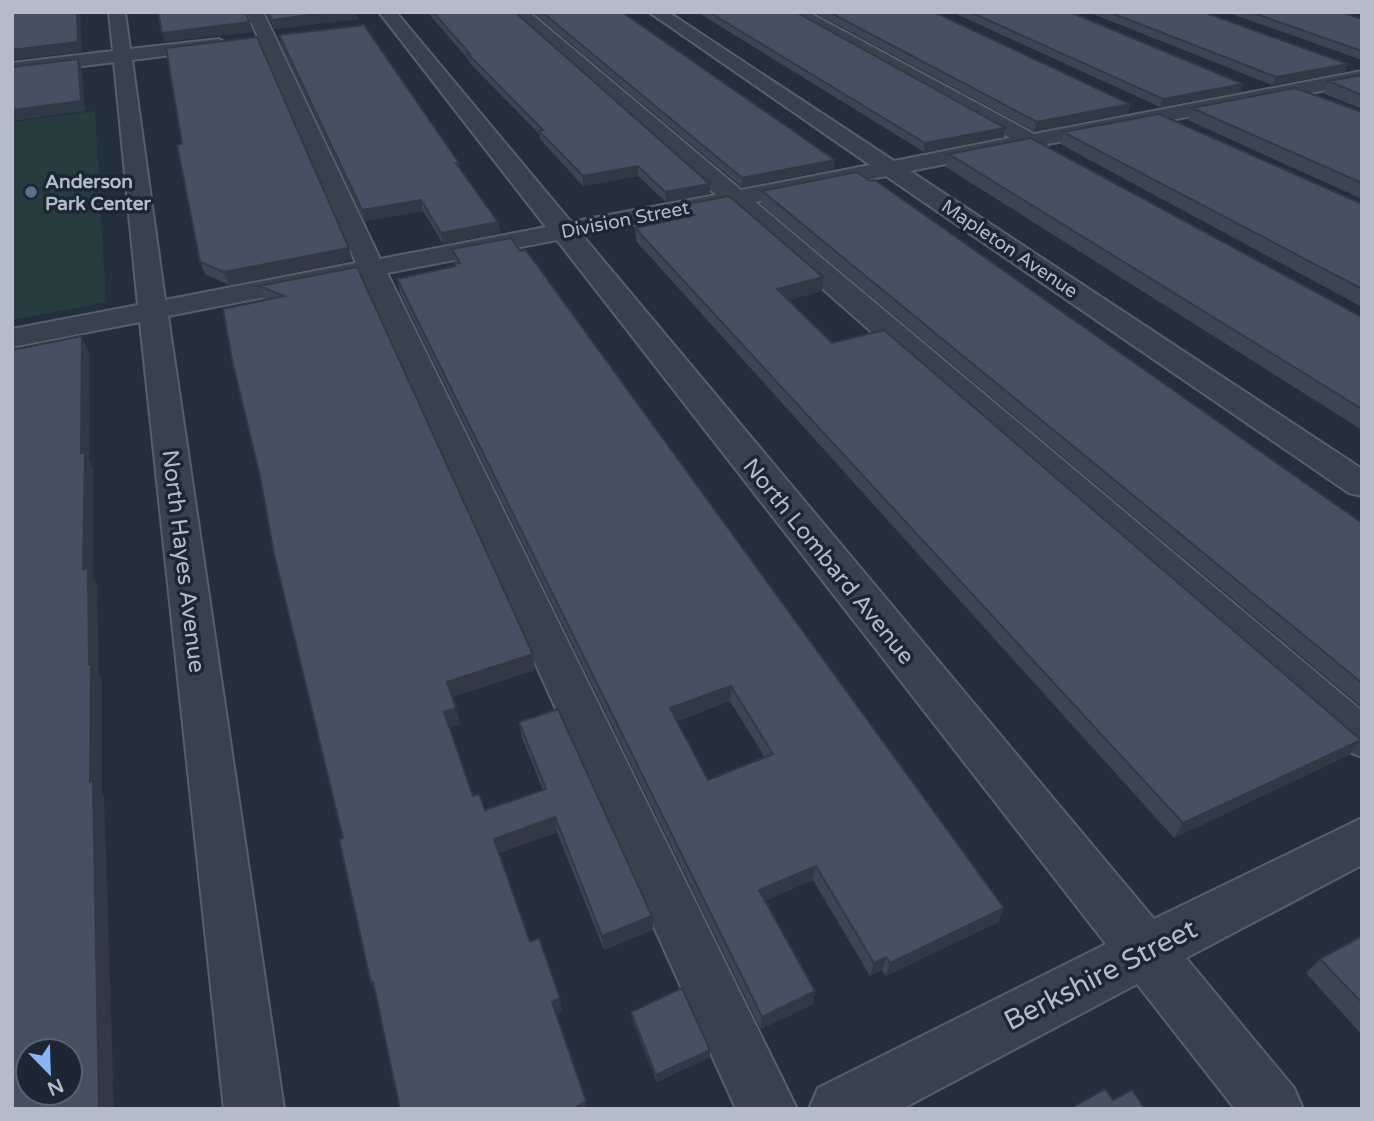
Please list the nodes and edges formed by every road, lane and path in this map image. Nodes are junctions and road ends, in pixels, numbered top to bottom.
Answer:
1 (117, 12) edge
2 (519, 12) edge
3 (657, 12) edge
4 (795, 12) edge
5 (385, 20) edge
6 (259, 33) edge
7 (123, 55) junction
8 (1341, 62) edge
9 (12, 69) edge
10 (1362, 69) edge
11 (1362, 77) edge
12 (1237, 82) edge
13 (1280, 92) junction
14 (1326, 104) edge
15 (1132, 105) edge
16 (1155, 116) junction
17 (1185, 130) edge
18 (1030, 140) junction
19 (1062, 158) edge
20 (890, 168) junction
21 (735, 198) junction
22 (562, 232) junction
23 (372, 268) junction
24 (152, 311) junction
25 (12, 338) edge
26 (1362, 485) edge
27 (1362, 738) edge
28 (1362, 840) edge
29 (1146, 951) junction
30 (254, 1109) edge
31 (767, 1109) edge
32 (839, 1109) edge
33 (1273, 1109) edge

1 - 7 street, North Hayes Avenue
2 - 21 street
3 - 20 street, Mapleton Avenue
4 - 18 street
5 - 22 street, North Lombard Avenue
6 - 7 street
6 - 23 street
7 - 9 street
7 - 24 street, North Hayes Avenue
8 - 10 street
11 - 13 street, Division Street
12 - 13 street
13 - 14 street
13 - 16 street, Division Street
15 - 16 street
16 - 17 street
16 - 18 street, Division Street
18 - 19 street
18 - 20 street, Division Street
20 - 21 street, Division Street
20 - 26 street, Mapleton Avenue
21 - 22 street, Division Street
21 - 27 street
22 - 23 street, Division Street
22 - 29 street, North Lombard Avenue
23 - 24 street, Division Street
23 - 31 street
24 - 25 street, Division Street
24 - 30 street, North Hayes Avenue
28 - 29 street, Berkshire Street
29 - 32 street, Berkshire Street
29 - 33 street, North Lombard Avenue

